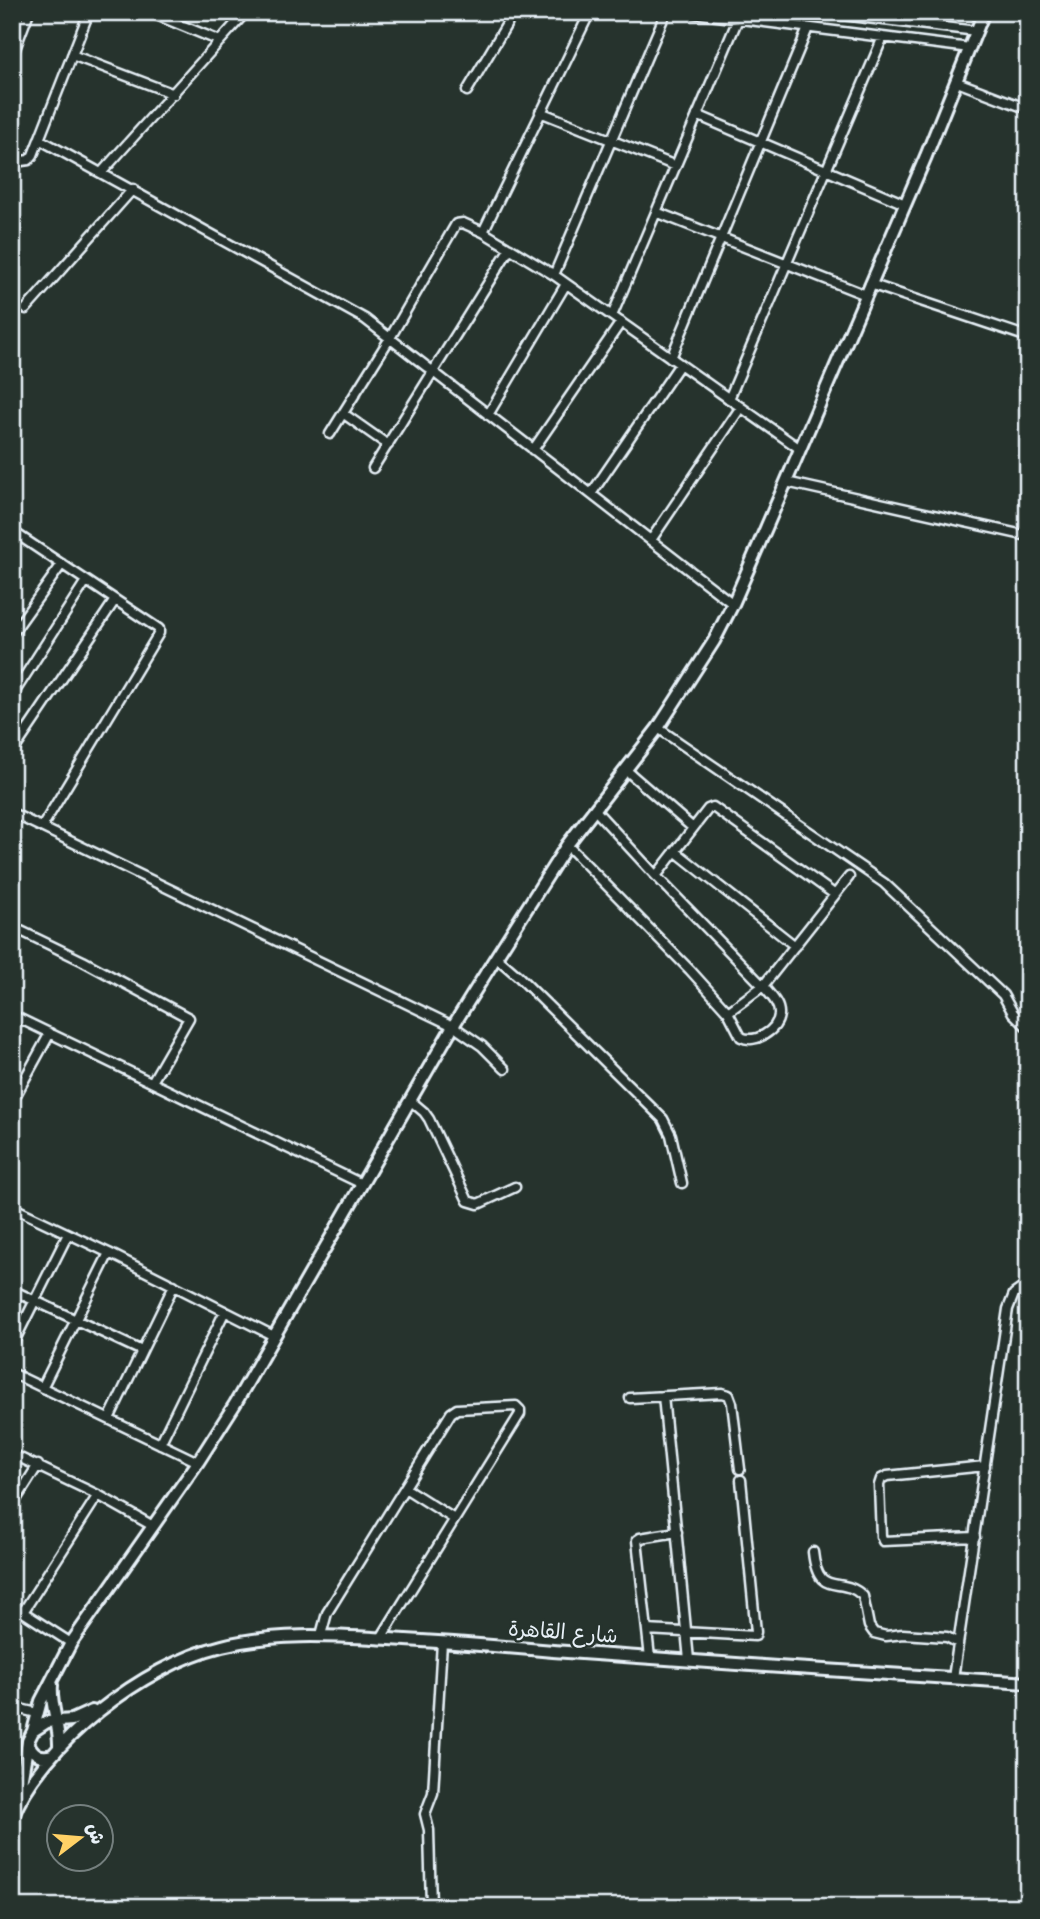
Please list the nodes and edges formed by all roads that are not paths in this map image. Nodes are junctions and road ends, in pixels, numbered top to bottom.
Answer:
1 (29, 12) edge
2 (89, 12) edge
3 (149, 12) edge
4 (246, 12) edge
5 (514, 12) edge
6 (590, 12) edge
7 (666, 12) edge
8 (685, 12) edge
9 (818, 12) edge
10 (984, 12) edge
11 (738, 19) junction
12 (808, 28) junction
13 (977, 32) junction
14 (883, 37) junction
15 (220, 41) junction
16 (970, 48) junction
17 (72, 55) junction
18 (12, 57) edge
19 (957, 82) junction
20 (467, 90) dead end
21 (174, 94) junction
22 (1028, 109) edge
23 (540, 112) junction
24 (697, 115) junction
25 (39, 139) junction
26 (611, 141) junction
27 (761, 142) junction
28 (12, 155) edge
29 (676, 166) junction
30 (827, 169) junction
31 (102, 172) junction
32 (133, 189) junction
33 (905, 204) junction
34 (656, 212) junction
35 (483, 232) junction
36 (722, 237) junction
37 (510, 248) junction
38 (786, 264) junction
39 (554, 275) junction
40 (566, 284) junction
41 (868, 290) junction
42 (26, 309) dead end
43 (612, 316) junction
44 (621, 322) junction
45 (1028, 337) edge
46 (390, 338) junction
47 (671, 358) junction
48 (680, 364) junction
49 (433, 372) junction
50 (729, 399) junction
51 (741, 407) junction
52 (344, 414) junction
53 (488, 415) junction
54 (330, 434) dead end
55 (388, 445) junction
56 (800, 449) junction
57 (533, 450) junction
58 (373, 468) dead end
59 (786, 482) junction
60 (591, 494) junction
61 (12, 531) edge
62 (1027, 537) edge
63 (651, 540) junction
64 (62, 564) junction
65 (86, 581) junction
66 (115, 600) junction
67 (733, 604) junction
68 (12, 634) edge
69 (12, 696) edge
70 (658, 727) junction
71 (12, 753) edge
72 (626, 770) junction
73 (595, 810) junction
74 (12, 813) edge
75 (42, 827) junction
76 (693, 828) junction
77 (568, 845) junction
78 (675, 851) junction
79 (656, 876) junction
80 (849, 877) dead end
81 (834, 894) junction
82 (12, 936) edge
83 (795, 946) junction
84 (496, 957) junction
85 (763, 986) junction
86 (728, 1012) junction
87 (12, 1014) edge
88 (453, 1026) junction
89 (1028, 1028) edge
90 (50, 1033) junction
91 (505, 1069) dead end
92 (152, 1082) junction
93 (13, 1097) edge
94 (411, 1101) junction
95 (682, 1183) dead end
96 (362, 1184) junction
97 (515, 1187) dead end
98 (12, 1207) edge
99 (68, 1234) junction
100 (109, 1253) junction
101 (1028, 1284) edge
102 (174, 1285) junction
103 (12, 1290) edge
104 (35, 1300) junction
105 (225, 1311) junction
106 (76, 1320) junction
107 (274, 1336) junction
108 (12, 1346) edge
109 (142, 1351) junction
110 (12, 1373) edge
111 (42, 1388) junction
112 (663, 1395) junction
113 (630, 1398) dead end
114 (108, 1419) junction
115 (160, 1444) junction
116 (12, 1454) edge
117 (198, 1462) junction
118 (38, 1465) junction
119 (985, 1466) junction
120 (740, 1469) dead end
121 (741, 1480) dead end
122 (405, 1488) junction
123 (98, 1495) junction
124 (12, 1506) edge
125 (454, 1519) junction
126 (153, 1526) junction
127 (677, 1532) junction
128 (975, 1537) junction
129 (813, 1552) dead end
130 (12, 1605) edge
131 (23, 1612) junction
132 (647, 1630) junction
133 (687, 1633) junction
134 (321, 1635) junction
135 (381, 1639) junction
136 (443, 1642) junction
137 (71, 1643) junction
138 (958, 1643) junction
139 (650, 1658) junction
140 (689, 1660) junction
141 (54, 1676) junction
142 (953, 1678) junction
143 (1028, 1683) edge
144 (111, 1703) junction
145 (12, 1707) edge
146 (37, 1713) junction
147 (56, 1721) junction
148 (30, 1736) junction
149 (56, 1751) junction
150 (17, 1805) junction
151 (12, 1818) edge
152 (431, 1907) edge

1 - 18 street
2 - 17 street
3 - 15 street
4 - 15 street
5 - 20 street
6 - 23 street
7 - 26 street
8 - 11 street
9 - 13 street
10 - 13 main road
11 - 12 street
11 - 24 street
12 - 14 street
12 - 27 street
13 - 16 main road
14 - 16 street
14 - 30 street
15 - 21 street
16 - 19 main road
17 - 21 street
17 - 25 street
19 - 22 street
19 - 33 main road
21 - 31 street
23 - 26 street
23 - 35 street
24 - 27 street
24 - 29 street
25 - 28 street
25 - 31 street
26 - 29 street
26 - 39 street
27 - 30 street
27 - 36 street
29 - 34 street
30 - 33 street
30 - 38 street
31 - 32 street
32 - 42 street
32 - 46 street
33 - 41 main road
34 - 36 street
34 - 43 street
35 - 37 street
35 - 46 street
36 - 38 street
36 - 47 street
37 - 39 street
37 - 49 street
38 - 41 street
38 - 50 street
39 - 40 street
40 - 43 street
40 - 53 street
41 - 45 street
41 - 56 main road
43 - 44 street
44 - 47 street
44 - 57 street
46 - 49 street
46 - 52 street
47 - 48 street
48 - 50 street
48 - 60 street
49 - 53 street
49 - 55 street
50 - 51 street
51 - 56 street
51 - 63 street
52 - 54 street
52 - 55 street
53 - 57 street
55 - 58 street
56 - 59 main road
57 - 60 street
59 - 62 street
59 - 67 main road
60 - 63 street
61 - 64 street
63 - 67 street
64 - 65 street
64 - 68 street
65 - 66 street
65 - 69 street
66 - 71 street
66 - 75 street
67 - 70 main road
70 - 72 main road
70 - 89 street
72 - 73 main road
72 - 76 street
73 - 77 main road
73 - 79 street
74 - 75 street
75 - 88 street
76 - 78 street
76 - 81 street
77 - 84 main road
77 - 86 street
78 - 79 street
78 - 83 street
79 - 85 street
80 - 81 street
81 - 83 street
82 - 92 street
83 - 85 street
84 - 88 main road
84 - 95 street
85 - 86 street
85 - 86 street
87 - 90 street
88 - 91 street
88 - 94 main road
90 - 92 street
90 - 93 street
92 - 96 street
94 - 96 main road
94 - 97 street
96 - 107 main road
98 - 99 street
99 - 100 street
99 - 104 street
100 - 102 street
100 - 106 street
101 - 119 street
102 - 105 street
102 - 109 street
103 - 104 street
104 - 106 street
104 - 108 street
105 - 107 street
105 - 115 street
106 - 109 street
106 - 111 street
107 - 117 main road
109 - 114 street
110 - 111 street
111 - 114 street
112 - 113 street
112 - 120 street
112 - 127 street
114 - 115 street
115 - 117 street
116 - 118 street
117 - 126 main road
118 - 123 street
118 - 124 street
119 - 128 street
119 - 128 street
121 - 133 street
122 - 125 street
122 - 125 street
122 - 134 street
123 - 126 street
123 - 131 street
125 - 135 street
126 - 137 main road
127 - 132 street
127 - 133 street
128 - 138 street
129 - 138 street
130 - 131 street
131 - 137 street
132 - 133 street
132 - 139 street
133 - 140 street
134 - 135 main road, شارع القاهرة
134 - 144 main road, شارع القاهرة
135 - 136 main road, شارع القاهرة
136 - 139 main road, شارع القاهرة
136 - 152 street
137 - 141 main road
138 - 142 street
139 - 140 main road, شارع القاهرة
140 - 142 main road, شارع القاهرة
141 - 146 main road
141 - 147 main road
142 - 143 main road, شارع القاهرة
144 - 147 main road, شارع القاهرة
144 - 149 main road, شارع القاهرة
145 - 146 street
146 - 148 main road
147 - 148 main road, شارع القاهرة
147 - 149 main road
148 - 149 main road
148 - 150 main road, شارع القاهرة
149 - 150 main road, شارع القاهرة
150 - 151 main road, شارع القاهرة

